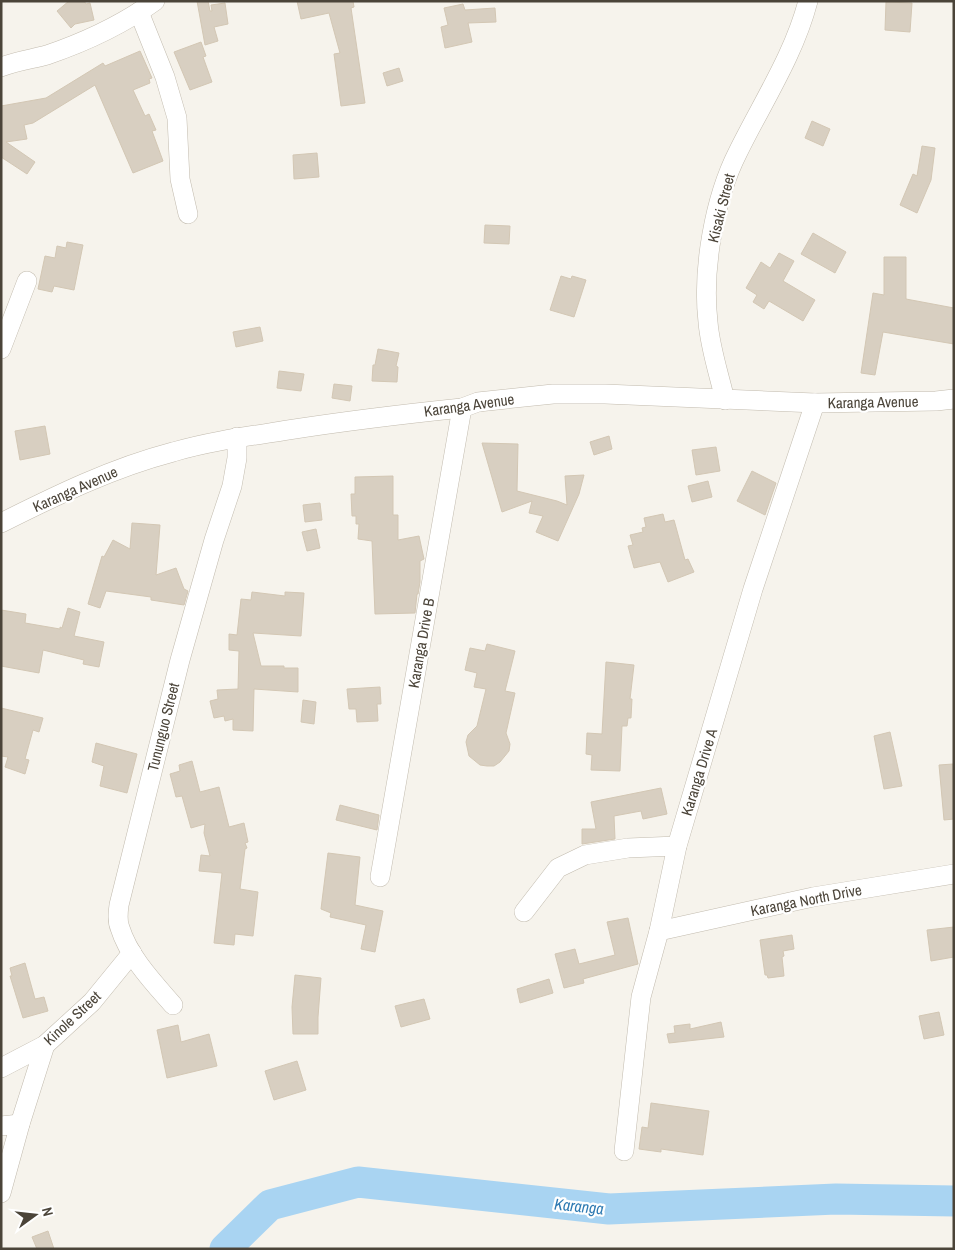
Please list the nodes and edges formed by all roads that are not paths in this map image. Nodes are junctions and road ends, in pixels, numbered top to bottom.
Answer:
1 (155, 1) edge
2 (808, 1) edge
3 (139, 12) junction
4 (1, 67) edge
5 (188, 214) dead end
6 (27, 281) dead end
7 (1, 348) edge
8 (954, 399) edge
9 (725, 400) junction
10 (815, 403) junction
11 (462, 408) junction
12 (237, 438) junction
13 (1, 523) edge
14 (677, 846) junction
15 (954, 874) edge
16 (380, 877) dead end
17 (524, 912) dead end
18 (659, 930) junction
19 (132, 953) junction
20 (173, 1005) dead end
21 (45, 1045) junction
22 (1, 1068) edge
23 (10, 1125) edge
24 (624, 1151) dead end
25 (1, 1193) edge

1 - 3 street
2 - 9 street, Kisaki Street
3 - 4 street
3 - 5 street
6 - 7 street
8 - 10 street, Karanga Avenue
9 - 10 street, Karanga Avenue
9 - 11 street, Karanga Avenue
10 - 14 street, Karanga Drive A
11 - 12 street, Karanga Avenue
11 - 16 street, Karanga Drive B
12 - 13 street, Karanga Avenue
12 - 19 street, Tununguo Street
14 - 17 street
14 - 18 street, Karanga Drive A
15 - 18 street, Karanga North Drive
18 - 24 street, Karanga Drive A
19 - 20 street, Tununguo Street
19 - 21 street, Kinole Street
21 - 22 street, Kinole Street
21 - 23 street
23 - 25 street

